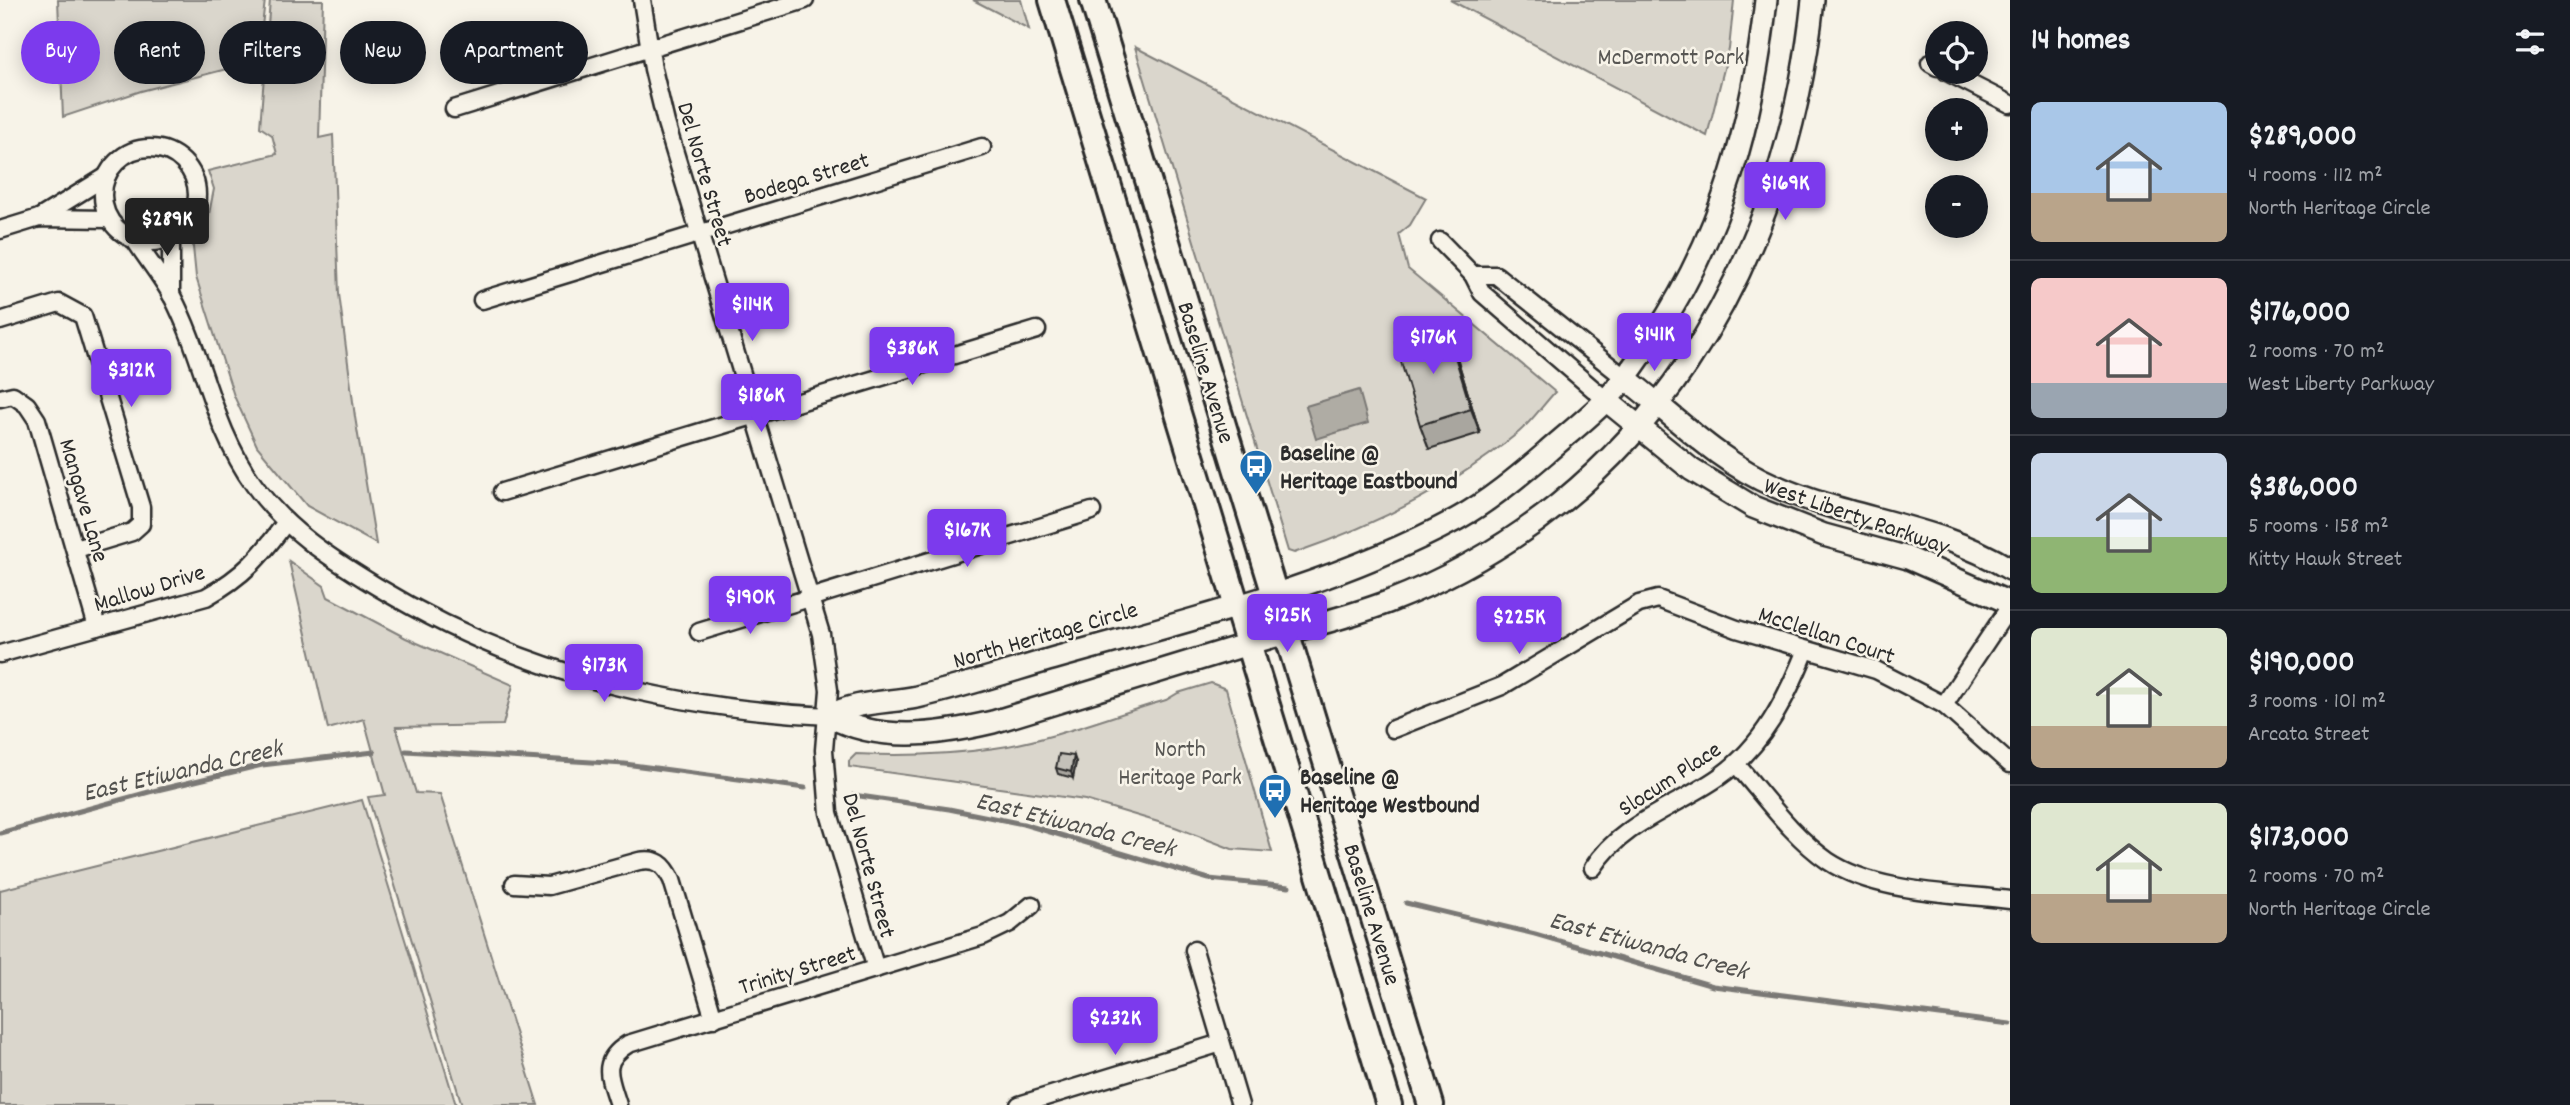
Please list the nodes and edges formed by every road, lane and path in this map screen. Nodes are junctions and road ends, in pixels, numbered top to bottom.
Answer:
1 (642, 0) edge
2 (805, 0) edge
3 (1052, 0) edge
4 (1093, 0) edge
5 (1766, 0) edge
6 (1813, 0) edge
7 (649, 49) junction
8 (1971, 84) edge
9 (2010, 104) edge
10 (454, 109) dead end
11 (982, 147) dead end
12 (107, 176) junction
13 (39, 218) junction
14 (109, 219) junction
15 (0, 230) edge
16 (699, 233) junction
17 (171, 237) junction
18 (134, 239) junction
19 (1440, 241) dead end
20 (1473, 275) junction
21 (172, 295) junction
22 (482, 300) dead end
23 (0, 321) edge
24 (1037, 330) dead end
25 (1625, 377) junction
26 (6, 397) edge
27 (1606, 400) junction
28 (1658, 403) junction
29 (755, 416) junction
30 (1639, 426) junction
31 (502, 492) dead end
32 (1092, 511) dead end
33 (286, 522) junction
34 (76, 549) junction
35 (2010, 569) edge
36 (1274, 593) junction
37 (811, 598) junction
38 (1236, 605) junction
39 (2010, 605) edge
40 (97, 627) junction
41 (699, 632) dead end
42 (1287, 633) junction
43 (1248, 644) junction
44 (1806, 650) junction
45 (0, 654) edge
46 (1944, 705) junction
47 (829, 716) junction
48 (1394, 729) dead end
49 (1736, 764) junction
50 (2010, 764) edge
51 (1593, 868) dead end
52 (514, 884) dead end
53 (2010, 900) edge
54 (1032, 905) dead end
55 (1194, 950) dead end
56 (876, 969) junction
57 (713, 1019) junction
58 (1222, 1044) junction
59 (618, 1105) edge
60 (1019, 1105) edge
61 (1240, 1105) edge
62 (1389, 1105) edge
63 (1431, 1105) edge

1 - 7 street, Del Norte Street
2 - 7 street
3 - 38 main road, Baseline Avenue
4 - 36 main road, Baseline Avenue
5 - 25 street, North Heritage Circle
6 - 28 street, North Heritage Circle
7 - 10 street
7 - 16 street, Del Norte Street
8 - 9 street
11 - 16 street, Bodega Street
12 - 13 street
12 - 14 street
12 - 17 street
13 - 14 street
13 - 15 street
14 - 18 street
16 - 22 street, Bodega Street
16 - 29 street, Del Norte Street
17 - 18 street
17 - 21 street
18 - 21 street
19 - 20 street, West Liberty Parkway
20 - 25 street, West Liberty Parkway
20 - 27 street, West Liberty Parkway
21 - 33 street, North Heritage Circle
23 - 34 street
24 - 29 street
25 - 27 street, North Heritage Circle
25 - 28 street, West Liberty Parkway
26 - 34 street, Mangave Lane
27 - 30 street, West Liberty Parkway
27 - 36 street, North Heritage Circle
28 - 30 street, North Heritage Circle
28 - 35 street, West Liberty Parkway
29 - 31 street
29 - 37 street, Del Norte Street
30 - 39 street, West Liberty Parkway
30 - 42 street, North Heritage Circle
32 - 37 street
33 - 40 street, Mallow Drive
33 - 47 street, North Heritage Circle
34 - 40 street, Mangave Lane
36 - 38 street, North Heritage Circle
36 - 42 main road, Baseline Avenue
37 - 41 street
37 - 47 street, Del Norte Street
38 - 43 main road, Baseline Avenue
38 - 47 street, North Heritage Circle
39 - 46 street
40 - 45 street, Mallow Drive
42 - 43 street, North Heritage Circle
42 - 63 main road, Baseline Avenue
43 - 47 street, North Heritage Circle
43 - 62 main road, Baseline Avenue
44 - 46 street, McClellan Court
44 - 48 street, McClellan Court
44 - 49 street, Slocum Place
46 - 50 street, McClellan Court
47 - 56 street, Del Norte Street
49 - 51 street, Slocum Place
49 - 53 street
52 - 57 street
54 - 56 street, Trinity Street
55 - 58 street
56 - 57 street, Trinity Street
57 - 59 street, Trinity Street
58 - 60 street
58 - 61 street

